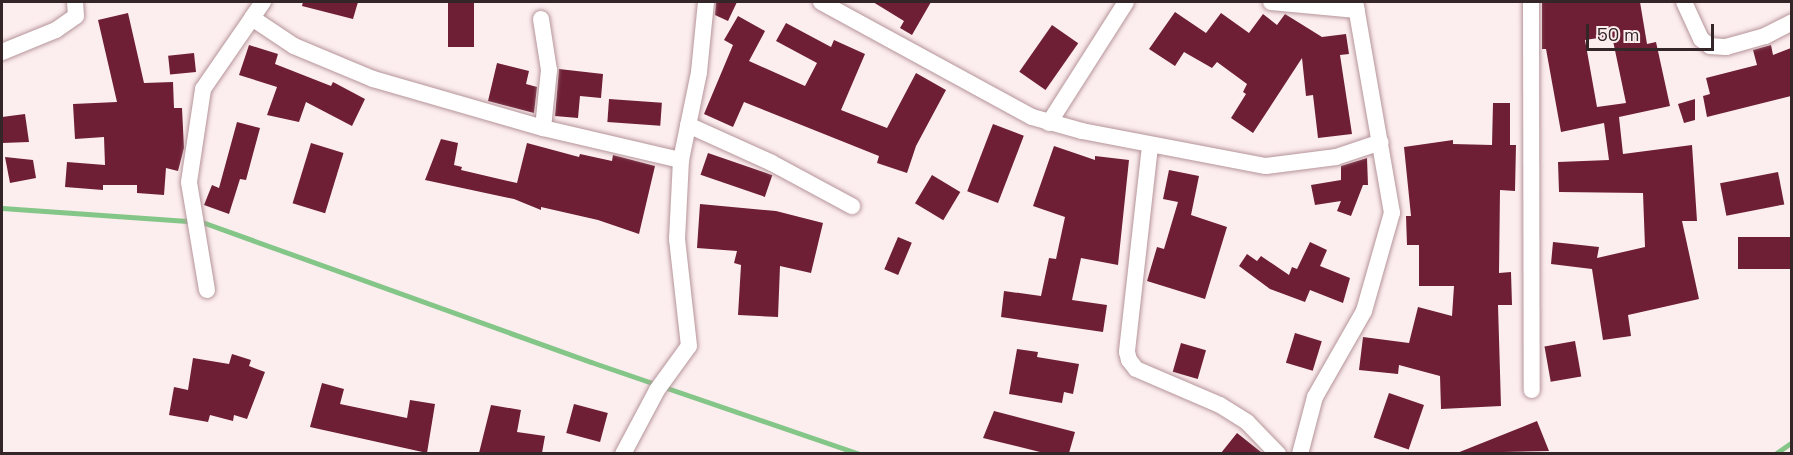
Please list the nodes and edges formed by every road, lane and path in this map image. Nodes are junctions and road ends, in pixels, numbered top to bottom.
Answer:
1 (75, 2) edge
2 (263, 2) edge
3 (706, 2) edge
4 (821, 2) edge
5 (1126, 2) edge
6 (1271, 2) edge
7 (1531, 2) edge
8 (1684, 2) edge
9 (1356, 6) edge
10 (252, 18) junction
11 (541, 19) dead end
12 (1791, 22) edge
13 (2, 52) edge
14 (1049, 123) junction
15 (688, 125) junction
16 (543, 128) junction
17 (1381, 142) junction
18 (1150, 146) junction
19 (681, 160) junction
20 (852, 206) dead end
21 (207, 290) dead end
22 (1532, 390) dead end
23 (624, 453) edge
24 (1278, 453) edge
25 (1300, 453) edge

1 - 13 street
2 - 10 street
3 - 15 street
4 - 14 street
5 - 14 street
6 - 9 street
7 - 22 street
8 - 12 street
9 - 17 street
10 - 16 street
10 - 21 street
11 - 16 street
14 - 18 street
15 - 19 street
15 - 20 street
16 - 19 street
17 - 18 street
17 - 25 street
18 - 24 street
19 - 23 street

